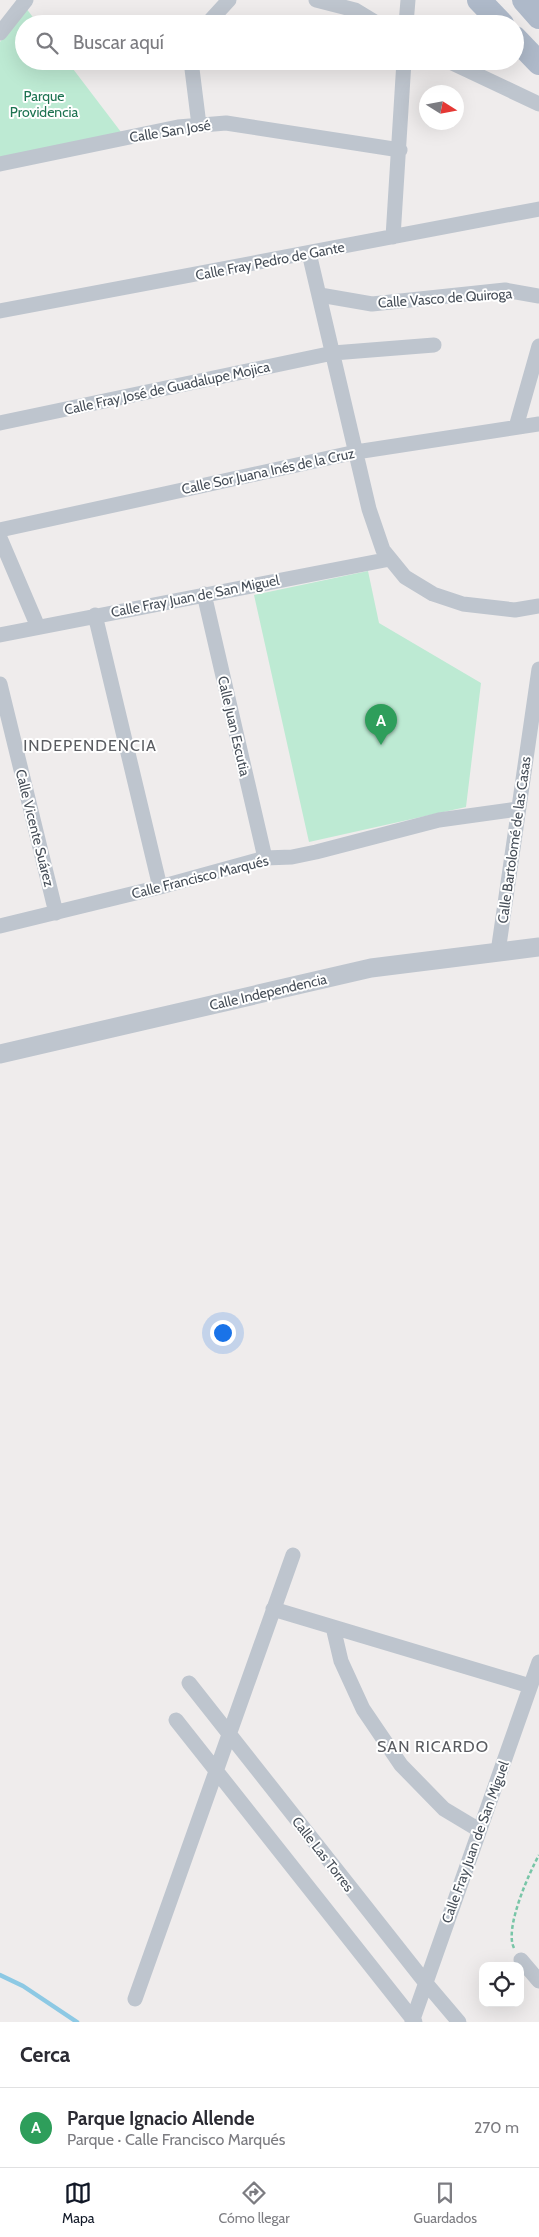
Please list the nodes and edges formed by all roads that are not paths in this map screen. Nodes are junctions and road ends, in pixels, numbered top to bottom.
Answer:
1 (26, 0) edge
2 (229, 0) edge
3 (316, 0) edge
4 (408, 0) edge
5 (480, 0) edge
6 (524, 0) edge
7 (215, 15) edge
8 (363, 15) edge
9 (407, 15) edge
10 (494, 15) edge
11 (539, 17) edge
12 (0, 33) edge
13 (524, 47) edge
14 (539, 63) edge
15 (192, 70) edge
16 (404, 70) edge
17 (467, 70) edge
18 (539, 104) edge
19 (199, 125) junction
20 (400, 150) junction
21 (0, 164) edge
22 (539, 209) edge
23 (393, 237) junction
24 (309, 253) junction
25 (320, 295) junction
26 (539, 296) edge
27 (0, 311) edge
28 (434, 345) dead end
29 (539, 346) edge
30 (333, 353) junction
31 (0, 423) edge
32 (539, 424) edge
33 (516, 427) junction
34 (356, 452) junction
35 (0, 530) edge
36 (0, 538) edge
37 (390, 559) junction
38 (204, 594) junction
39 (539, 606) edge
40 (95, 615) junction
41 (38, 627) junction
42 (0, 635) edge
43 (539, 669) edge
44 (0, 684) edge
45 (537, 686) edge
46 (518, 809) junction
47 (265, 858) junction
48 (160, 887) junction
49 (56, 913) junction
50 (0, 926) edge
51 (539, 947) edge
52 (498, 952) junction
53 (0, 1054) edge
54 (293, 1555) dead end
55 (273, 1609) junction
56 (333, 1627) junction
57 (539, 1662) edge
58 (188, 1683) dead end
59 (530, 1686) junction
60 (176, 1720) dead end
61 (229, 1735) junction
62 (216, 1771) junction
63 (479, 1830) junction
64 (521, 1960) road end
65 (425, 1982) junction
66 (539, 1982) edge
67 (135, 1999) dead end
68 (413, 2021) edge
69 (459, 2022) edge

1 - 12 street
2 - 7 street
3 - 8 street
4 - 9 street
5 - 10 main road
6 - 11 main road
13 - 14 main road
15 - 19 street
16 - 20 street
17 - 18 street
19 - 20 street, Calle San José
19 - 21 street, Calle San José
20 - 23 street
22 - 23 street, Calle Fray Pedro de Gante
23 - 24 street, Calle Fray Pedro de Gante
24 - 25 street
24 - 27 street, Calle Fray Pedro de Gante
25 - 26 street, Calle Vasco de Quiroga
25 - 30 street
28 - 30 street, Calle Fray José de Guadalupe Mojica
29 - 33 street
30 - 31 street, Calle Fray José de Guadalupe Mojica
30 - 34 street
32 - 33 street, Calle Sor Juana Inés de la Cruz
33 - 34 street, Calle Sor Juana Inés de la Cruz
34 - 35 street, Calle Sor Juana Inés de la Cruz
34 - 37 street
36 - 41 street
37 - 38 street, Calle Fray Juan de San Miguel
37 - 39 street
38 - 40 street, Calle Fray Juan de San Miguel
38 - 47 street, Calle Juan Escutia
40 - 41 street, Calle Fray Juan de San Miguel
40 - 48 street
41 - 42 street, Calle Fray Juan de San Miguel
43 - 45 street, Calle Bartolomé de las Casas
44 - 49 street, Calle Vicente Suárez
45 - 46 street, Calle Bartolomé de las Casas
46 - 47 street, Calle Francisco Marqués
46 - 52 street, Calle Bartolomé de las Casas
47 - 48 street, Calle Francisco Marqués
48 - 49 street, Calle Francisco Marqués
49 - 50 street, Calle Francisco Marqués
51 - 52 street, Calle Independencia
52 - 53 street, Calle Independencia
54 - 55 street
55 - 56 street
55 - 61 street
56 - 59 street
56 - 63 street
57 - 59 street, Calle Fray Juan de San Miguel
58 - 61 street, Calle Las Torres
59 - 63 street, Calle Fray Juan de San Miguel
60 - 62 street
61 - 62 street
61 - 65 street, Calle Las Torres
62 - 67 street
62 - 68 street
63 - 65 street, Calle Fray Juan de San Miguel
64 - 66 street
65 - 68 street, Calle Fray Juan de San Miguel
65 - 69 street, Calle Las Torres

